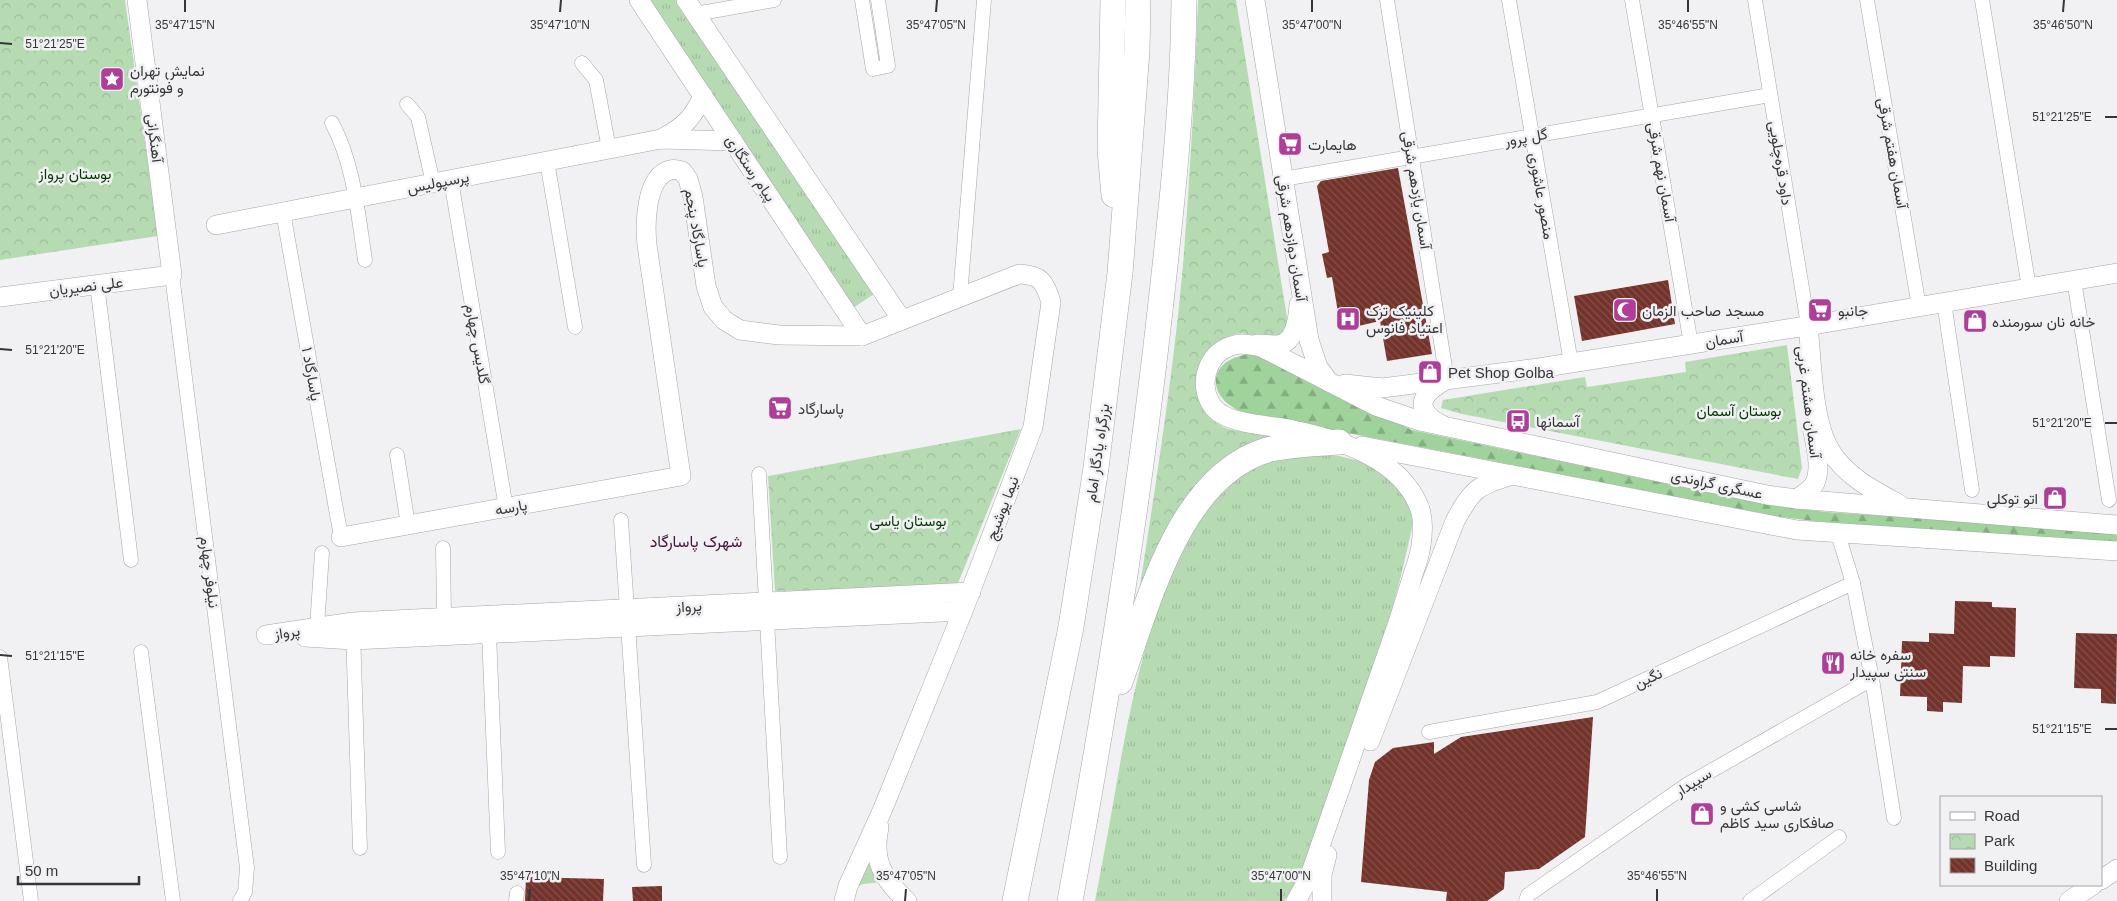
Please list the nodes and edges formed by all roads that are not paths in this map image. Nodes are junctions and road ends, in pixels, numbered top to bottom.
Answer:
1 (137, 0) edge
2 (639, 0) edge
3 (862, 0) edge
4 (878, 0) edge
5 (984, 0) edge
6 (1113, 0) edge
7 (1138, 0) edge
8 (1184, 0) edge
9 (1255, 0) edge
10 (1387, 0) edge
11 (1509, 0) edge
12 (1632, 0) edge
13 (1755, 0) edge
14 (1867, 0) edge
15 (1982, 0) edge
16 (766, 1) edge
17 (691, 7) edge
18 (582, 63) dead end
19 (1770, 95) junction
20 (703, 96) junction
21 (407, 104) dead end
22 (1652, 115) junction
23 (332, 123) dead end
24 (1532, 136) junction
25 (661, 139) junction
26 (733, 141) junction
27 (609, 149) junction
28 (1412, 157) junction
29 (548, 161) junction
30 (1283, 179) junction
31 (442, 181) junction
32 (356, 198) junction
33 (283, 212) junction
34 (216, 225) dead end
35 (365, 260) dead end
36 (1120, 273) junction
37 (2117, 273) edge
38 (172, 276) junction
39 (2074, 280) junction
40 (1299, 281) junction
41 (97, 284) junction
42 (2030, 288) junction
43 (0, 297) edge
44 (960, 298) junction
45 (1944, 302) junction
46 (1919, 306) junction
47 (902, 320) junction
48 (1804, 326) junction
49 (575, 328) dead end
50 (862, 336) junction
51 (1247, 344) junction
52 (1691, 344) junction
53 (1571, 363) junction
54 (1447, 380) junction
55 (1328, 382) junction
56 (1447, 428) junction
57 (1339, 442) junction
58 (396, 455) dead end
59 (759, 474) dead end
60 (1513, 475) junction
61 (681, 476) joint
62 (1972, 490) dead end
63 (1797, 499) junction
64 (2109, 500) dead end
65 (506, 508) junction
66 (1907, 508) junction
67 (621, 520) dead end
68 (408, 525) junction
69 (2117, 525) edge
70 (1838, 534) junction
71 (342, 537) joint
72 (443, 548) dead end
73 (2117, 551) edge
74 (322, 553) dead end
75 (131, 560) dead end
76 (1853, 584) junction
77 (971, 592) junction
78 (767, 611) junction
79 (964, 611) junction
80 (444, 617) junction
81 (629, 618) junction
82 (317, 627) junction
83 (353, 631) junction
84 (489, 634) junction
85 (140, 652) dead end
86 (0, 657) edge
87 (1872, 679) junction
88 (1429, 732) dead end
89 (1101, 734) junction
90 (882, 811) junction
91 (1894, 818) dead end
92 (1838, 837) dead end
93 (360, 848) dead end
94 (498, 852) dead end
95 (780, 857) dead end
96 (644, 865) dead end
97 (2117, 869) edge
98 (2102, 879) edge
99 (2092, 886) edge
100 (1015, 900) edge
101 (31, 901) edge
102 (173, 901) edge
103 (240, 901) edge
104 (844, 901) edge
105 (907, 901) edge
106 (1070, 901) edge
107 (1296, 901) edge
108 (1322, 901) edge
109 (1526, 901) edge
110 (1750, 901) edge
111 (2069, 901) edge

1 - 38 street, آهنگرانی
2 - 20 street, پیام رستگاری
3 - 4 street
5 - 44 street
6 - 36 highway
7 - 36 highway, بزرگراه یادگار امام
8 - 89 highway
9 - 30 street, آسمان دوازدهم شرقی
10 - 28 street, آسمان یازدهم شرقی
11 - 24 street, منصور عاشوری
12 - 22 street, آسمان نهم شرقی
13 - 19 street, داود قره‌چلویی
14 - 46 street, آسمان هفتم شرقی
15 - 42 street
16 - 17 street
17 - 47 street
18 - 27 street
19 - 22 street, گل پرور
19 - 48 street, داود قره‌چلویی
20 - 25 street, پرسپولیس
20 - 26 street, پیام رستگاری
21 - 31 street, گلدیس چهارم
22 - 24 street, گل پرور
22 - 52 street, آسمان نهم شرقی
23 - 32 street
24 - 28 street, گل پرور
24 - 53 street, منصور عاشوری
25 - 26 street, پرسپولیس
25 - 27 street, پرسپولیس
26 - 50 street, پیام رستگاری
27 - 29 street, پرسپولیس
28 - 30 street, گل پرور
28 - 54 street, آسمان یازدهم شرقی
29 - 31 street, پرسپولیس
29 - 49 street
30 - 40 street, آسمان دوازدهم شرقی
31 - 32 street, پرسپولیس
31 - 65 street, گلدیس چهارم
32 - 33 street, پرسپولیس
32 - 35 street
33 - 34 street, پرسپولیس
33 - 71 street, پاسارگاد ۱
36 - 100 highway, بزرگراه یادگار امام
37 - 39 street, آسمان
38 - 41 street, علی نصیریان
38 - 103 street, نیلوفر چهارم
39 - 42 street, آسمان
39 - 64 street
40 - 51 street
40 - 55 street, آسمان دوازدهم شرقی
41 - 43 street, علی نصیریان
41 - 75 street
42 - 45 street, آسمان
44 - 47 street, نیما یوشیج
44 - 77 street, نیما یوشیج
45 - 46 street, آسمان
45 - 62 street
46 - 48 street, آسمان
47 - 50 street, نیما یوشیج
48 - 52 street, آسمان
48 - 63 street, آسمان هشتم غربی
48 - 66 street, آسمان هشتم غربی
50 - 61 street, پاسارگاد پنجم
51 - 55 street, عسگری گراوندی
51 - 57 street
52 - 53 street, آسمان
53 - 54 street, آسمان
54 - 55 street, آسمان
54 - 56 street
55 - 56 street, عسگری گراوندی
56 - 63 street, عسگری گراوندی
57 - 60 street, عسگری گراوندی
57 - 89 highway
57 - 107 street
58 - 68 street
59 - 78 street
60 - 70 street, عسگری گراوندی
60 - 108 street
61 - 65 street, پارسه
63 - 66 street, عسگری گراوندی
65 - 68 street, پارسه
66 - 69 street, عسگری گراوندی
67 - 81 street
68 - 71 street, پارسه
70 - 73 street, عسگری گراوندی
70 - 76 street
72 - 80 street
74 - 82 street
76 - 87 street
76 - 88 street, نگین
77 - 78 street, پرواز
77 - 79 street, نیما یوشیج
78 - 79 street, پرواز
78 - 81 street, پرواز
78 - 95 street
79 - 90 street, نیما یوشیج
80 - 81 street, پرواز
80 - 83 street, پرواز
81 - 84 street, پرواز
81 - 96 street
82 - 83 street, پرواز
82 - 83 street, پرواز
83 - 84 street, پرواز
83 - 93 street
84 - 94 street
85 - 102 street
86 - 101 street
87 - 91 street
87 - 109 street, سپیدار
89 - 106 highway
90 - 104 street
90 - 105 street
92 - 110 street
97 - 98 street
99 - 111 street

